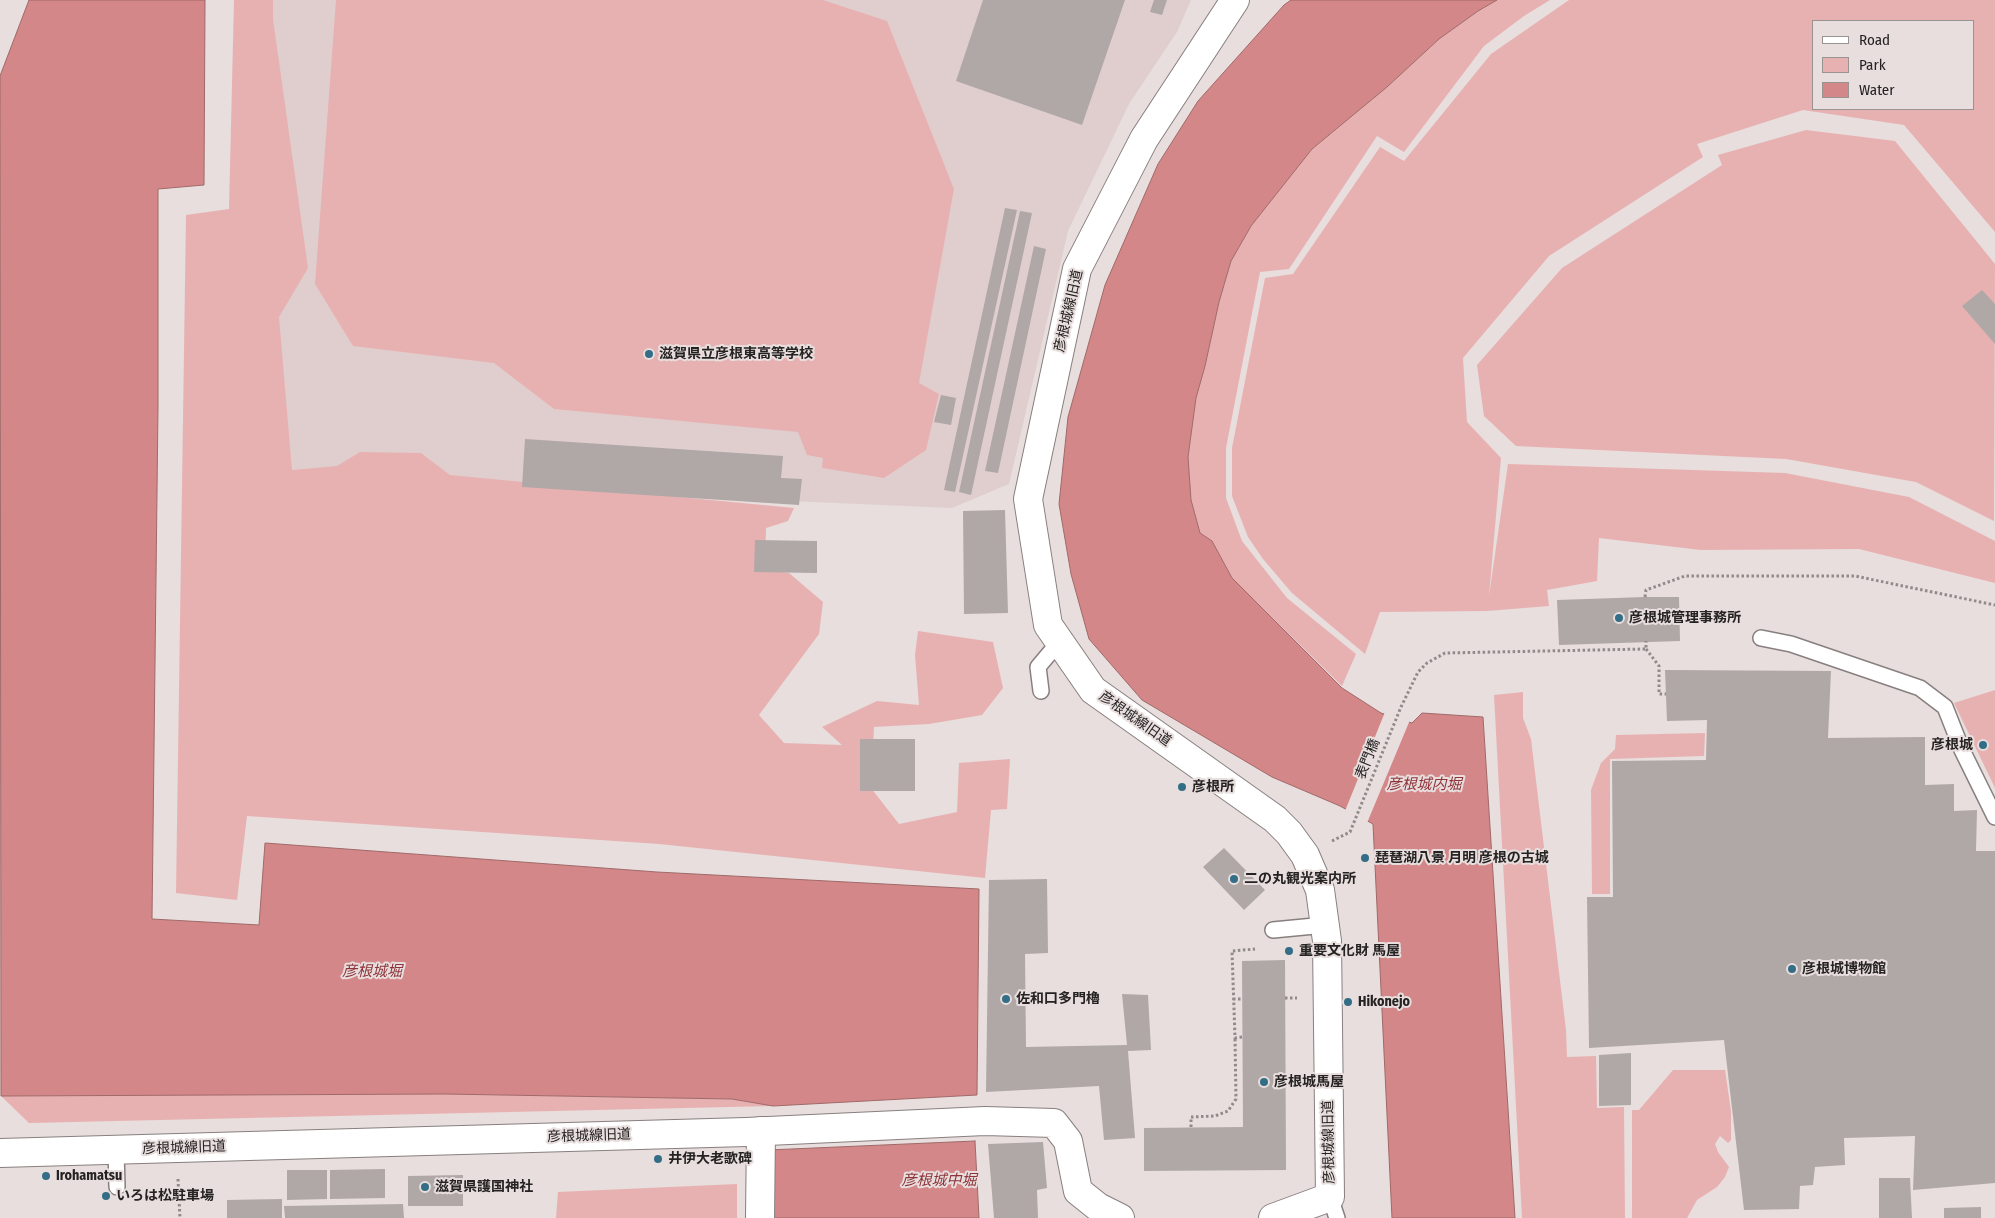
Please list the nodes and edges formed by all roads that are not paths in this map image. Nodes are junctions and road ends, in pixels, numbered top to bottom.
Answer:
1 (1235, 0) edge
2 (1761, 638) dead end
3 (1060, 642) junction
4 (1041, 691) dead end
5 (1995, 817) edge
6 (1325, 925) junction
7 (1273, 930) dead end
8 (761, 1131) junction
9 (116, 1150) junction
10 (0, 1154) edge
11 (117, 1187) dead end
12 (1333, 1207) edge
13 (760, 1218) edge
14 (1120, 1218) edge
15 (1273, 1218) edge

1 - 3 street, 彦根城線旧道
2 - 5 lane
3 - 4 lane
3 - 6 street, 彦根城線旧道
6 - 7 lane
6 - 12 street, 彦根城線旧道
8 - 9 street, 彦根城線旧道
8 - 13 street
8 - 14 street, 彦根城線旧道
9 - 10 street, 彦根城線旧道
9 - 11 lane
12 - 15 street, 彦根城線旧道

